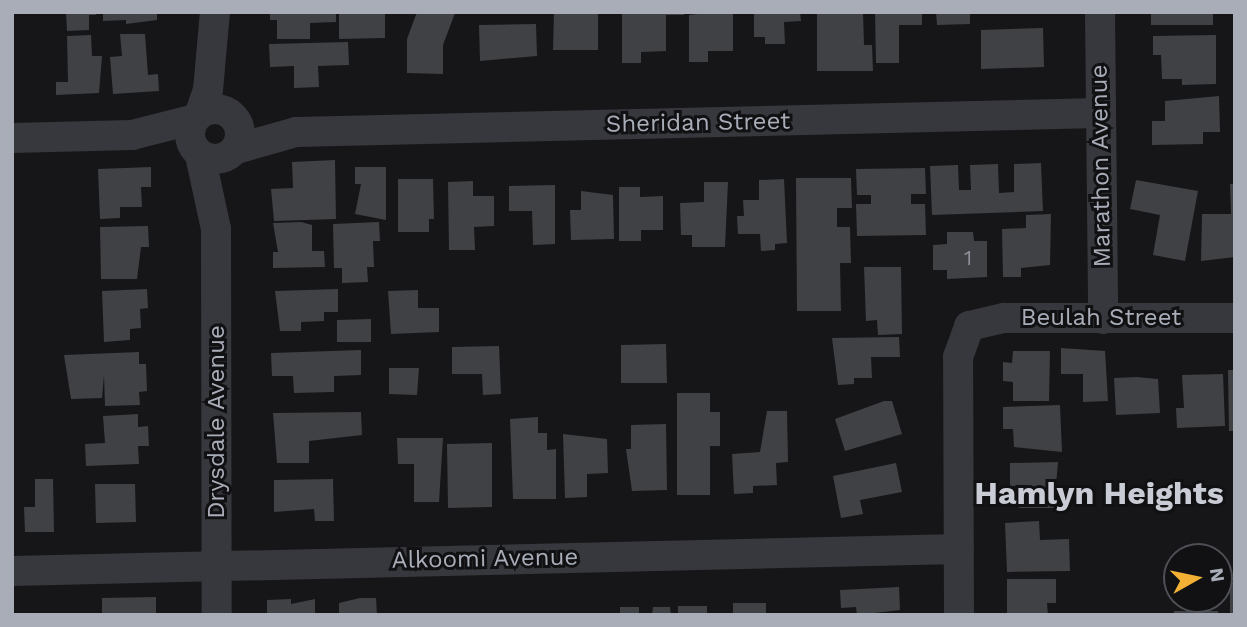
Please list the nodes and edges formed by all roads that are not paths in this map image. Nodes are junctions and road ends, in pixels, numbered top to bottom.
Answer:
1 (1100, 12) edge
2 (215, 22) edge
3 (1100, 113) junction
4 (221, 128) junction
5 (132, 135) junction
6 (12, 138) edge
7 (197, 152) junction
8 (216, 229) junction
9 (1235, 318) edge
10 (1103, 319) junction
11 (958, 549) junction
12 (217, 566) junction
13 (12, 571) edge
14 (217, 615) edge
15 (959, 615) edge

1 - 3 street, Marathon Avenue
2 - 4 street, Drysdale Avenue
3 - 4 street, Sheridan Street
3 - 10 street, Marathon Avenue
4 - 5 street, Sheridan Street
4 - 7 street, Sheridan Street
4 - 8 street, Drysdale Avenue
5 - 6 street, Sheridan Street
5 - 7 street, Sheridan Street
7 - 8 street, Drysdale Avenue
8 - 12 street, Drysdale Avenue
9 - 10 street, Beulah Street
10 - 11 street, Beulah Street
11 - 12 street, Alkoomi Avenue
11 - 15 street
12 - 13 street, Alkoomi Avenue
12 - 14 street, Drysdale Avenue

